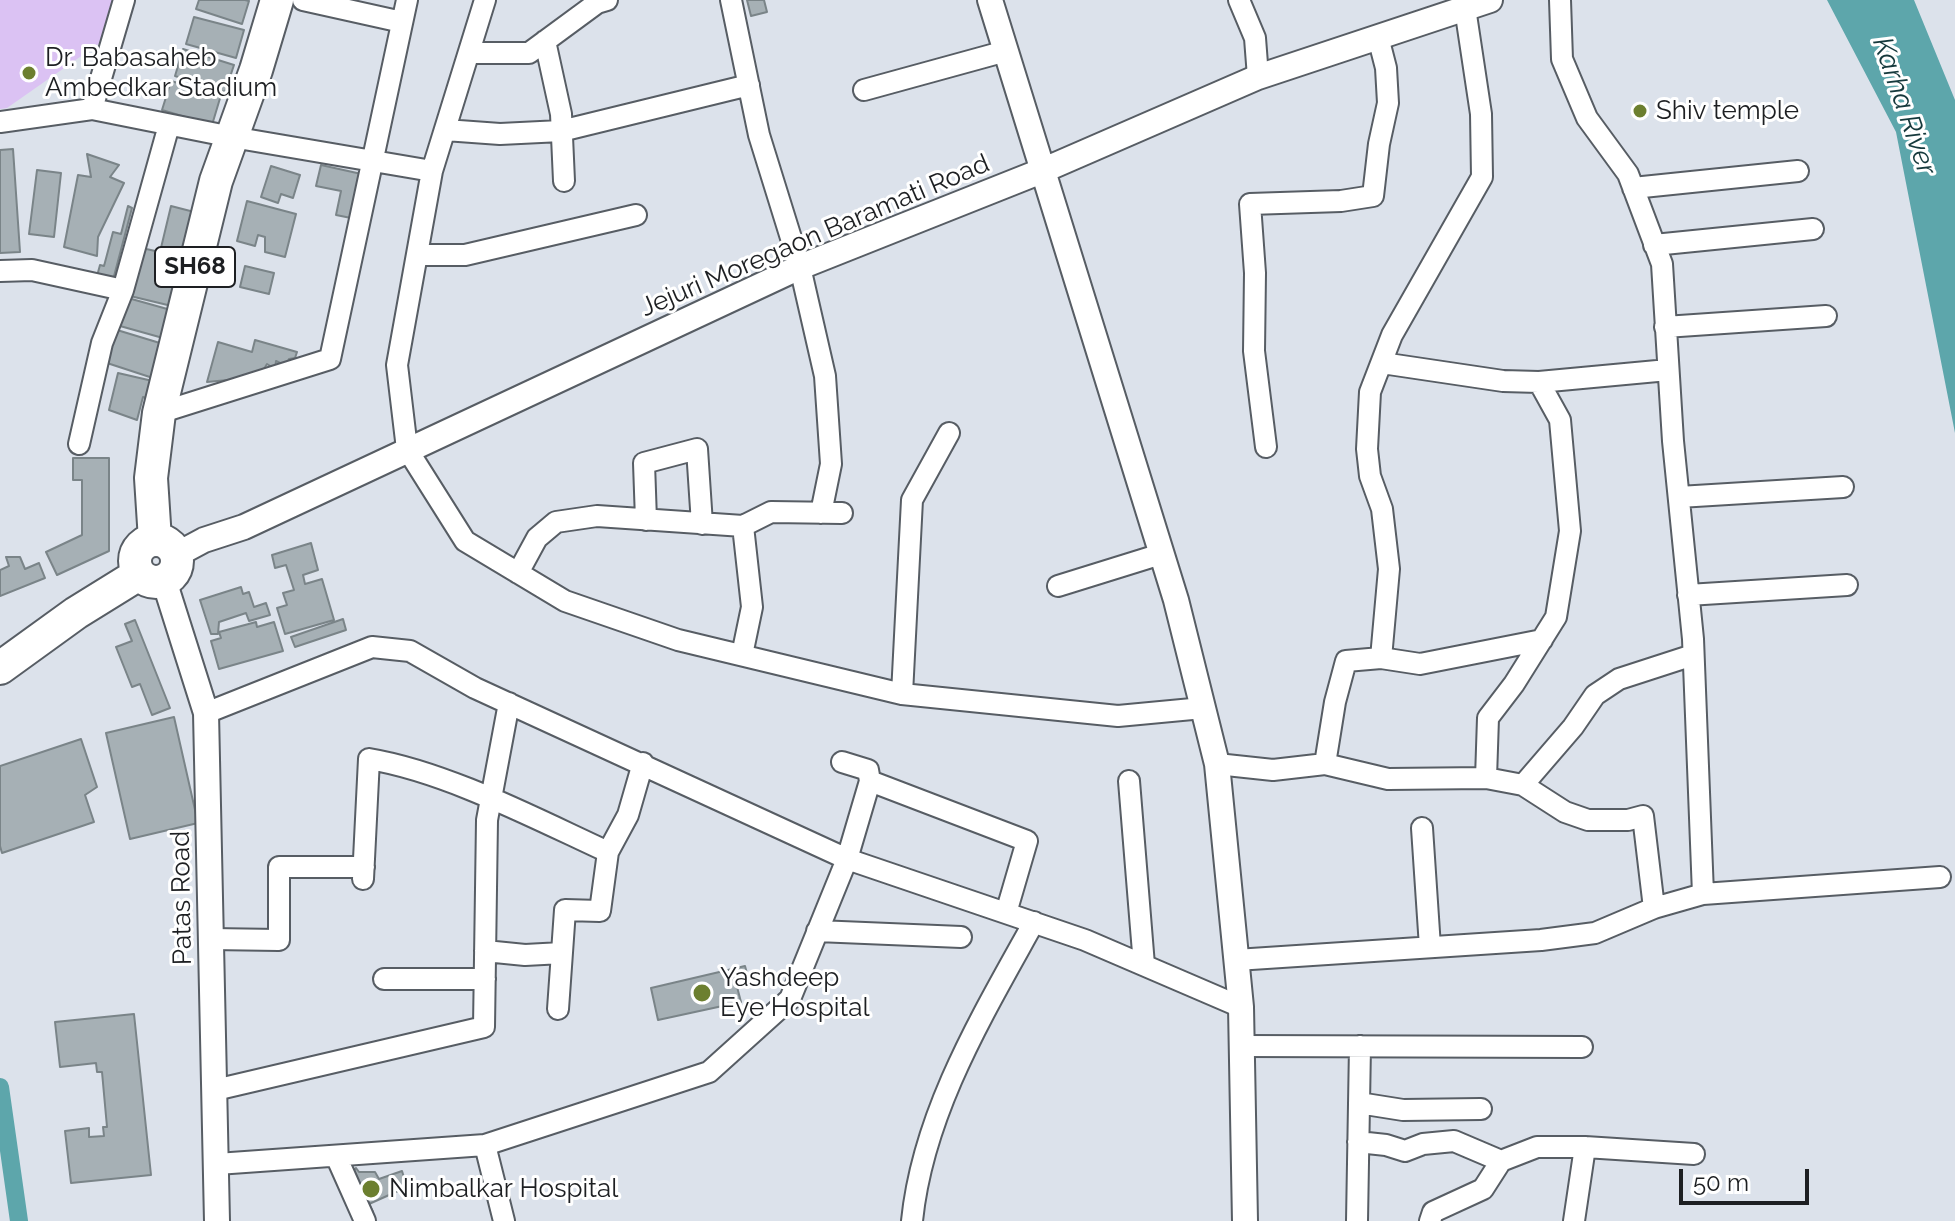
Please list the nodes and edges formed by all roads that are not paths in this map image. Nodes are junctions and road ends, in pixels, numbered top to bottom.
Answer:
1 (124, 0) edge
2 (277, 0) edge
3 (303, 0) edge
4 (407, 0) edge
5 (485, 0) edge
6 (731, 0) edge
7 (990, 0) edge
8 (1239, 0) edge
9 (1490, 0) edge
10 (1560, 0) edge
11 (600, 1) edge
12 (1465, 8) junction
13 (402, 22) junction
14 (1378, 37) junction
15 (545, 41) junction
16 (1006, 51) junction
17 (471, 53) junction
18 (1258, 77) junction
19 (749, 85) junction
20 (864, 90) dead end
21 (92, 109) junction
22 (0, 122) edge
23 (169, 125) junction
24 (445, 130) junction
25 (561, 131) junction
26 (232, 137) junction
27 (374, 161) junction
28 (1044, 170) junction
29 (432, 171) junction
30 (1798, 171) dead end
31 (564, 181) dead end
32 (1633, 188) junction
33 (636, 215) dead end
34 (1813, 229) dead end
35 (1654, 245) junction
36 (417, 255) junction
37 (800, 267) junction
38 (0, 271) edge
39 (123, 290) junction
40 (1826, 316) dead end
41 (1665, 327) junction
42 (1382, 363) junction
43 (1668, 370) junction
44 (1539, 382) junction
45 (159, 413) junction
46 (949, 433) dead end
47 (79, 444) dead end
48 (1266, 447) dead end
49 (407, 449) junction
50 (1843, 487) dead end
51 (1679, 497) junction
52 (646, 520) junction
53 (702, 524) junction
54 (743, 526) junction
55 (1161, 554) junction
56 (158, 562) junction
57 (518, 573) junction
58 (1847, 585) dead end
59 (1058, 586) dead end
60 (1688, 595) junction
61 (1542, 640) junction
62 (742, 655) junction
63 (1693, 655) junction
64 (1381, 658) junction
65 (0, 668) edge
66 (902, 694) junction
67 (509, 703) junction
68 (1203, 708) junction
69 (206, 713) junction
70 (842, 762) dead end
71 (643, 763) junction
72 (1217, 764) junction
73 (1325, 764) junction
74 (1486, 778) junction
75 (870, 781) junction
76 (1129, 781) dead end
77 (1523, 785) junction
78 (491, 799) junction
79 (1422, 828) dead end
80 (608, 852) junction
81 (847, 859) junction
82 (1940, 877) dead end
83 (1703, 894) junction
84 (1654, 908) junction
85 (1006, 913) junction
86 (1034, 922) junction
87 (817, 931) junction
88 (961, 937) dead end
89 (211, 939) junction
90 (1430, 947) junction
91 (485, 951) junction
92 (562, 953) junction
93 (1236, 960) junction
94 (1144, 965) junction
95 (384, 979) dead end
96 (485, 979) junction
97 (1241, 1007) junction
98 (558, 1009) dead end
99 (1242, 1046) junction
100 (1360, 1046) junction
101 (1582, 1047) dead end
102 (215, 1090) junction
103 (1359, 1103) junction
104 (1481, 1109) dead end
105 (1358, 1142) junction
106 (485, 1145) junction
107 (1585, 1147) junction
108 (1694, 1154) dead end
109 (336, 1156) junction
110 (1501, 1161) junction
111 (217, 1164) junction
112 (217, 1221) edge
113 (365, 1221) edge
114 (504, 1221) edge
115 (912, 1221) edge
116 (1245, 1221) edge
117 (1357, 1221) edge
118 (1430, 1221) edge
119 (1574, 1221) edge

1 - 21 street
2 - 26 main road, SH68
3 - 13 street
4 - 13 street
5 - 17 street
6 - 19 street
7 - 16 street
8 - 18 street
9 - 12 street, Jejuri Moregaon Baramati Road
10 - 32 street
11 - 15 street
12 - 14 street, Jejuri Moregaon Baramati Road
12 - 42 street
13 - 27 street
14 - 18 street, Jejuri Moregaon Baramati Road
14 - 48 street
15 - 17 street
15 - 25 street
16 - 20 street
16 - 28 street
17 - 24 street
18 - 28 street, Jejuri Moregaon Baramati Road
19 - 25 street
19 - 37 street
21 - 22 street
21 - 23 street
23 - 26 street
23 - 39 street
24 - 25 street
24 - 29 street
25 - 31 street
26 - 27 street
26 - 45 main road, SH68
27 - 29 street
27 - 45 street
28 - 37 street, Jejuri Moregaon Baramati Road
28 - 55 street
29 - 36 street
30 - 32 street
32 - 35 street
33 - 36 street
34 - 35 street
35 - 41 street
36 - 49 street
37 - 49 street, Jejuri Moregaon Baramati Road
37 - 54 street
38 - 39 street
39 - 47 street
40 - 41 street
41 - 43 street
42 - 44 street
42 - 64 street
43 - 44 street
43 - 51 street
44 - 61 street
45 - 56 main road, SH68
46 - 66 street
49 - 56 street, Jejuri Moregaon Baramati Road
49 - 57 street
50 - 51 street
51 - 60 street
52 - 53 street
52 - 53 street
52 - 57 street
53 - 54 street
54 - 62 street
55 - 59 street
55 - 68 street
56 - 65 main road
56 - 69 street, Patas Road
57 - 62 street
58 - 60 street
60 - 63 street
61 - 64 street
61 - 74 street
62 - 66 street
63 - 77 street
63 - 83 street
64 - 73 street
66 - 68 street
67 - 69 street
67 - 71 street
67 - 78 street
68 - 72 street
69 - 89 street, Patas Road
70 - 75 street
71 - 80 street
71 - 81 street
72 - 73 street
72 - 93 street
73 - 74 street
74 - 77 street
75 - 81 street
75 - 85 street
76 - 94 street
77 - 84 street
78 - 80 street
78 - 89 street
78 - 91 street
79 - 90 street
80 - 92 street
81 - 85 street
81 - 87 street
82 - 83 street
83 - 84 street
84 - 90 street
85 - 86 street
86 - 94 street
86 - 115 street
87 - 88 street
87 - 106 street
89 - 102 street, Patas Road
90 - 93 street
91 - 92 street
91 - 96 street
92 - 98 street
93 - 97 street
94 - 97 street
95 - 96 street
96 - 102 street
97 - 99 street
99 - 100 street
99 - 116 street
100 - 101 street
100 - 103 street
102 - 111 street, Patas Road
103 - 104 street
103 - 105 street
105 - 110 street
105 - 117 street
106 - 109 street
106 - 114 street
107 - 108 street
107 - 110 street
107 - 119 street
109 - 111 street
109 - 113 street
110 - 118 street
111 - 112 street, Patas Road

